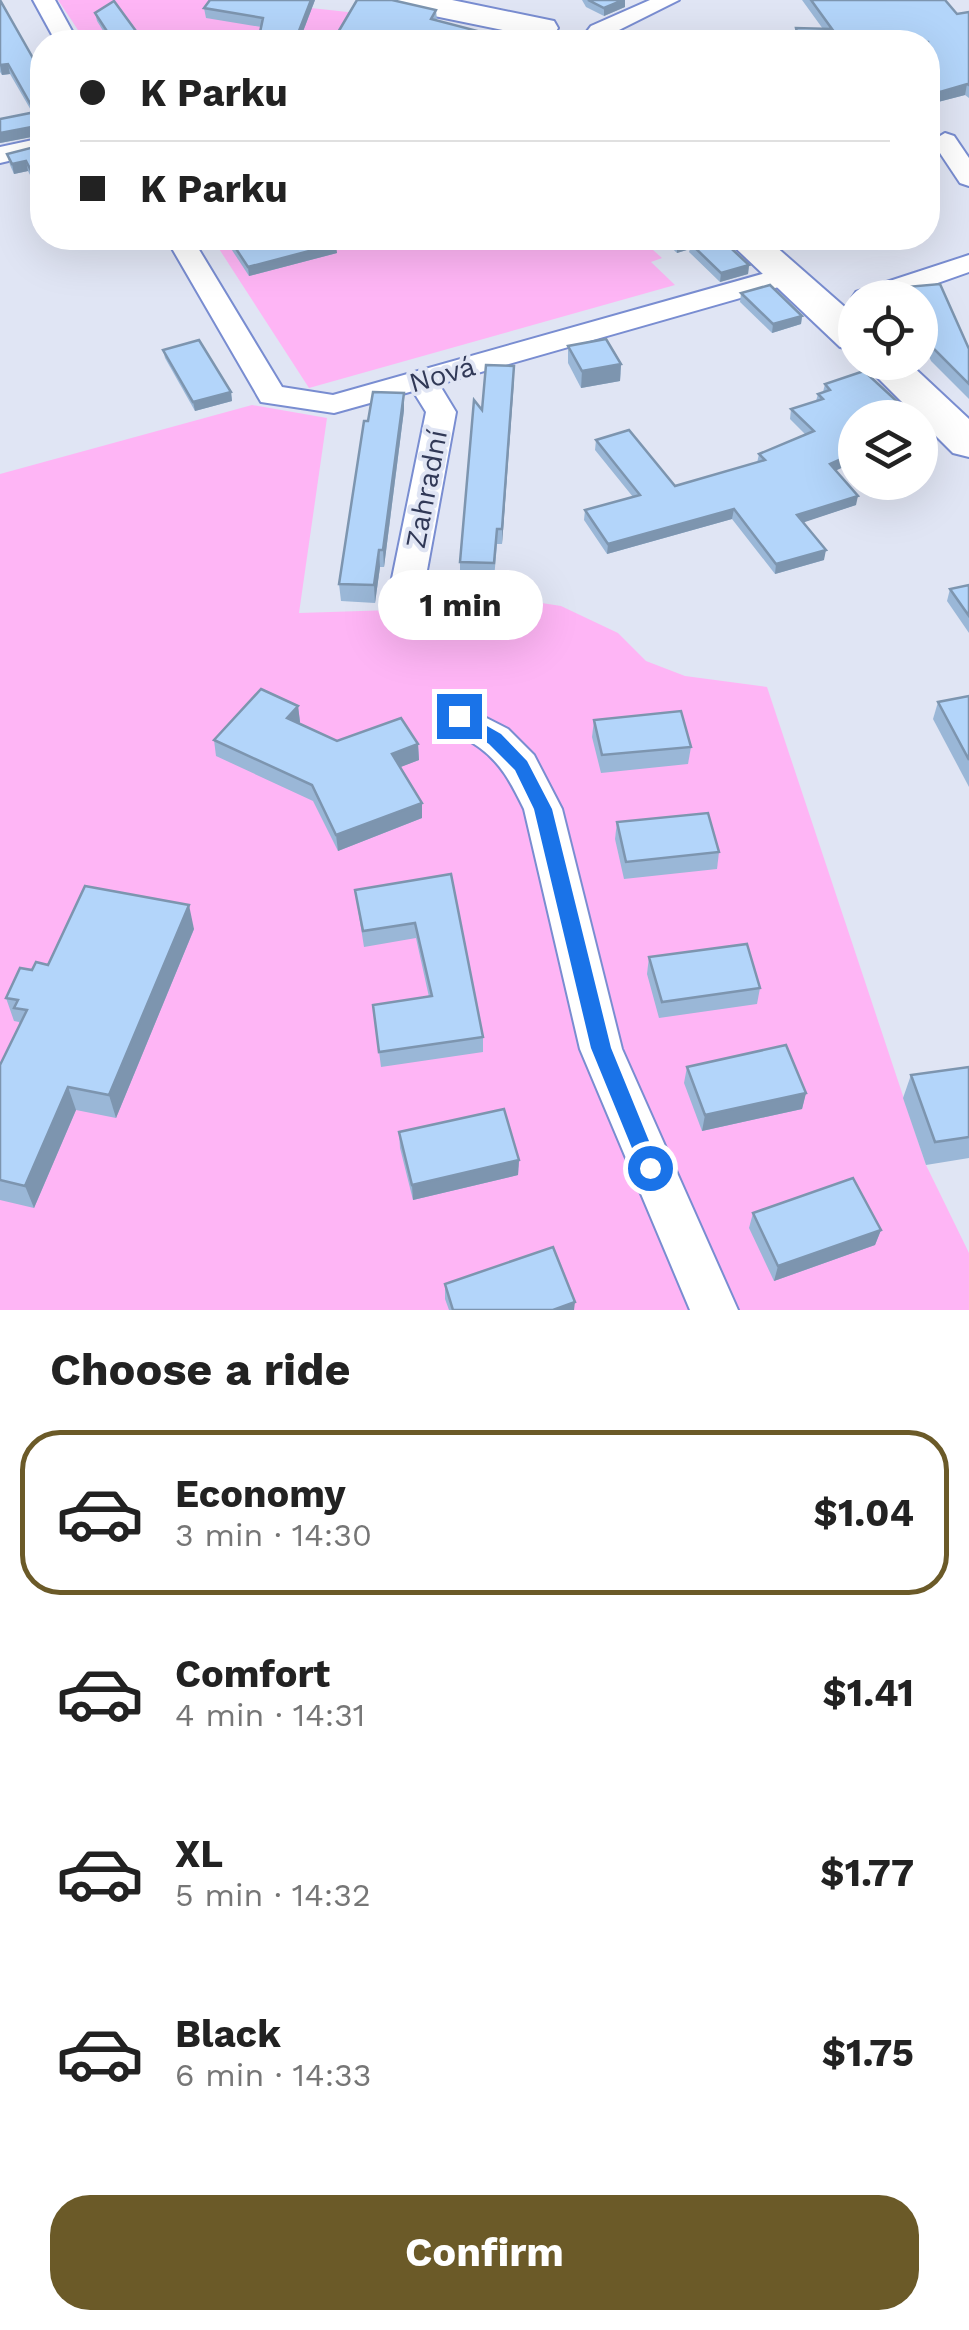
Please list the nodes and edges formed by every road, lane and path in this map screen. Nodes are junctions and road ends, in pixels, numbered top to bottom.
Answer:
1 (44, 0) edge
2 (405, 0) edge
3 (668, 0) edge
4 (543, 24) edge
5 (60, 30) edge
6 (600, 30) edge
7 (30, 149) edge
8 (0, 155) edge
9 (186, 250) edge
10 (757, 250) edge
11 (969, 262) edge
12 (786, 276) junction
13 (918, 280) edge
14 (838, 312) edge
15 (422, 380) junction
16 (902, 380) edge
17 (969, 443) edge
18 (404, 602) dead end
19 (459, 716) dead end
20 (714, 1310) edge

1 - 5 street
2 - 4 street
3 - 6 street
7 - 8 street
9 - 15 street, Nová
10 - 12 street
11 - 13 street
12 - 14 street
12 - 15 street, Nová
15 - 18 street, Zahradní
16 - 17 street
19 - 20 street

